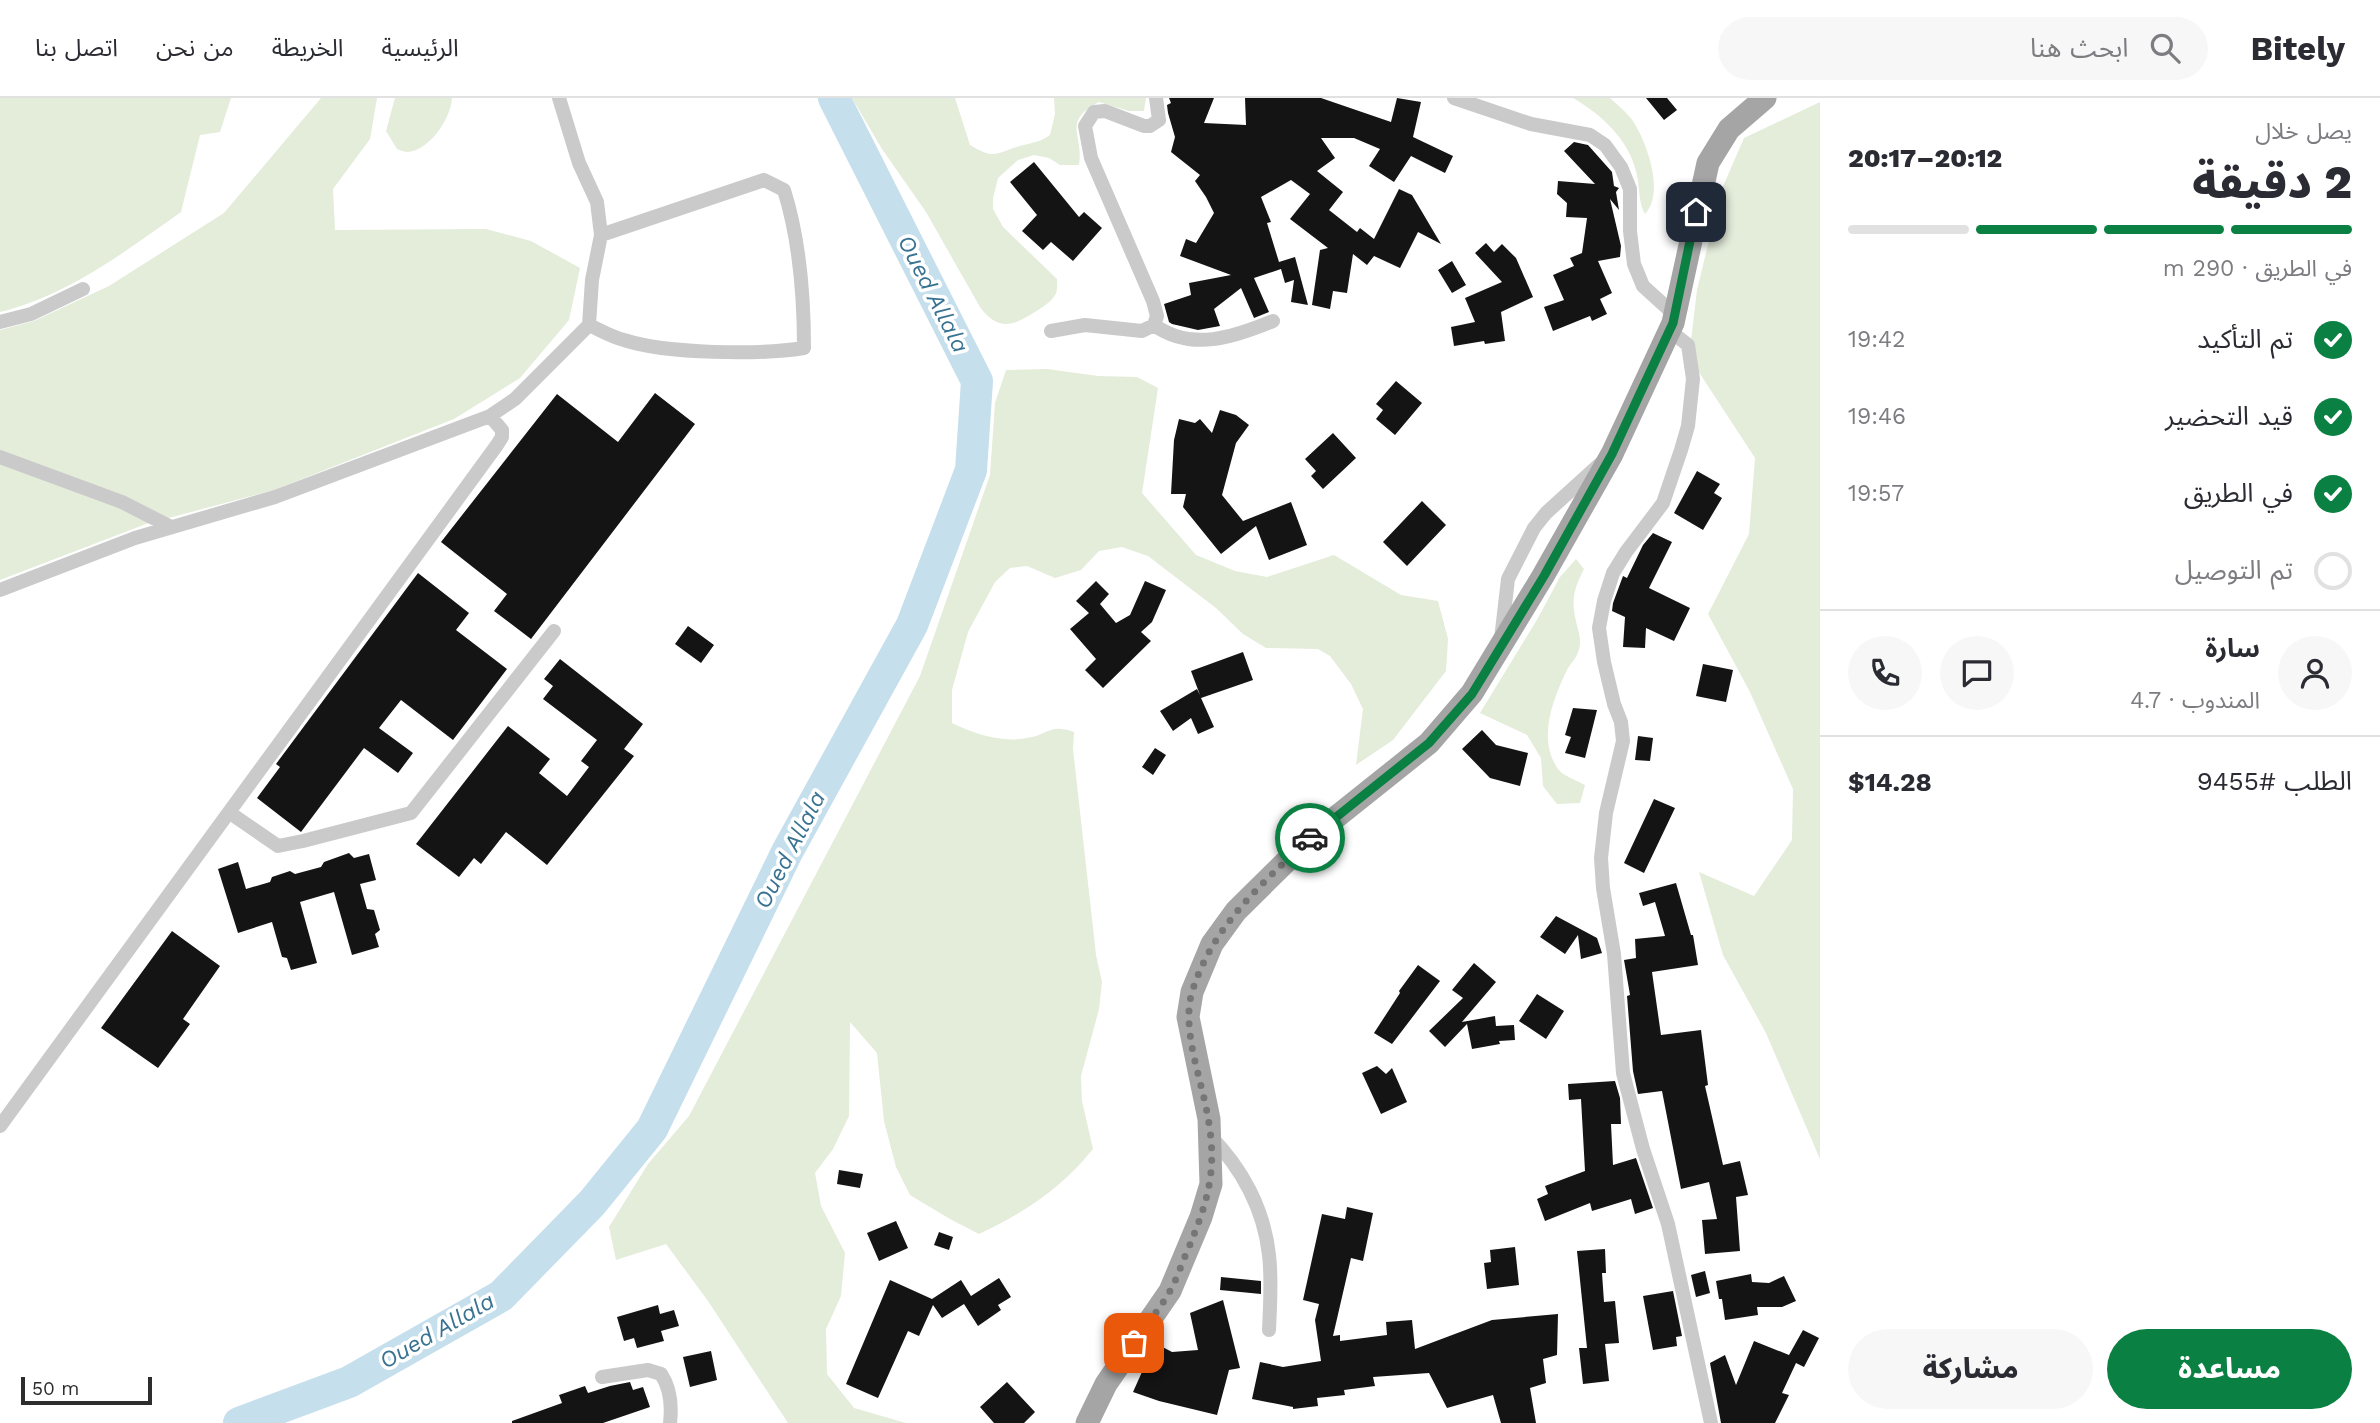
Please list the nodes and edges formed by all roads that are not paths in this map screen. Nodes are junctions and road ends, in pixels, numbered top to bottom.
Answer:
1 (559, 98) edge
2 (1156, 98) edge
3 (1454, 98) edge
4 (1765, 98) edge
5 (601, 235) junction
6 (82, 289) dead end
7 (0, 321) edge
8 (1273, 321) dead end
9 (1672, 323) junction
10 (589, 325) junction
11 (1154, 325) junction
12 (1051, 331) dead end
13 (490, 416) junction
14 (1612, 454) junction
15 (0, 457) edge
16 (169, 526) junction
17 (0, 590) edge
18 (554, 631) dead end
19 (1501, 646) junction
20 (230, 813) junction
21 (0, 1126) edge
22 (1210, 1136) junction
23 (1269, 1330) dead end
24 (602, 1377) dead end
25 (670, 1423) edge
26 (1087, 1423) edge
27 (1711, 1423) edge

1 - 5 street
2 - 11 street
3 - 9 street
4 - 9 main road
5 - 10 street
5 - 10 street
6 - 7 street
8 - 11 street
9 - 14 main road
9 - 27 street
10 - 13 street
11 - 12 street
13 - 16 street
13 - 20 street
14 - 19 main road
14 - 19 street
15 - 16 street
16 - 17 street
18 - 20 street
19 - 22 main road
20 - 21 street
22 - 23 street
22 - 26 main road
24 - 25 street

